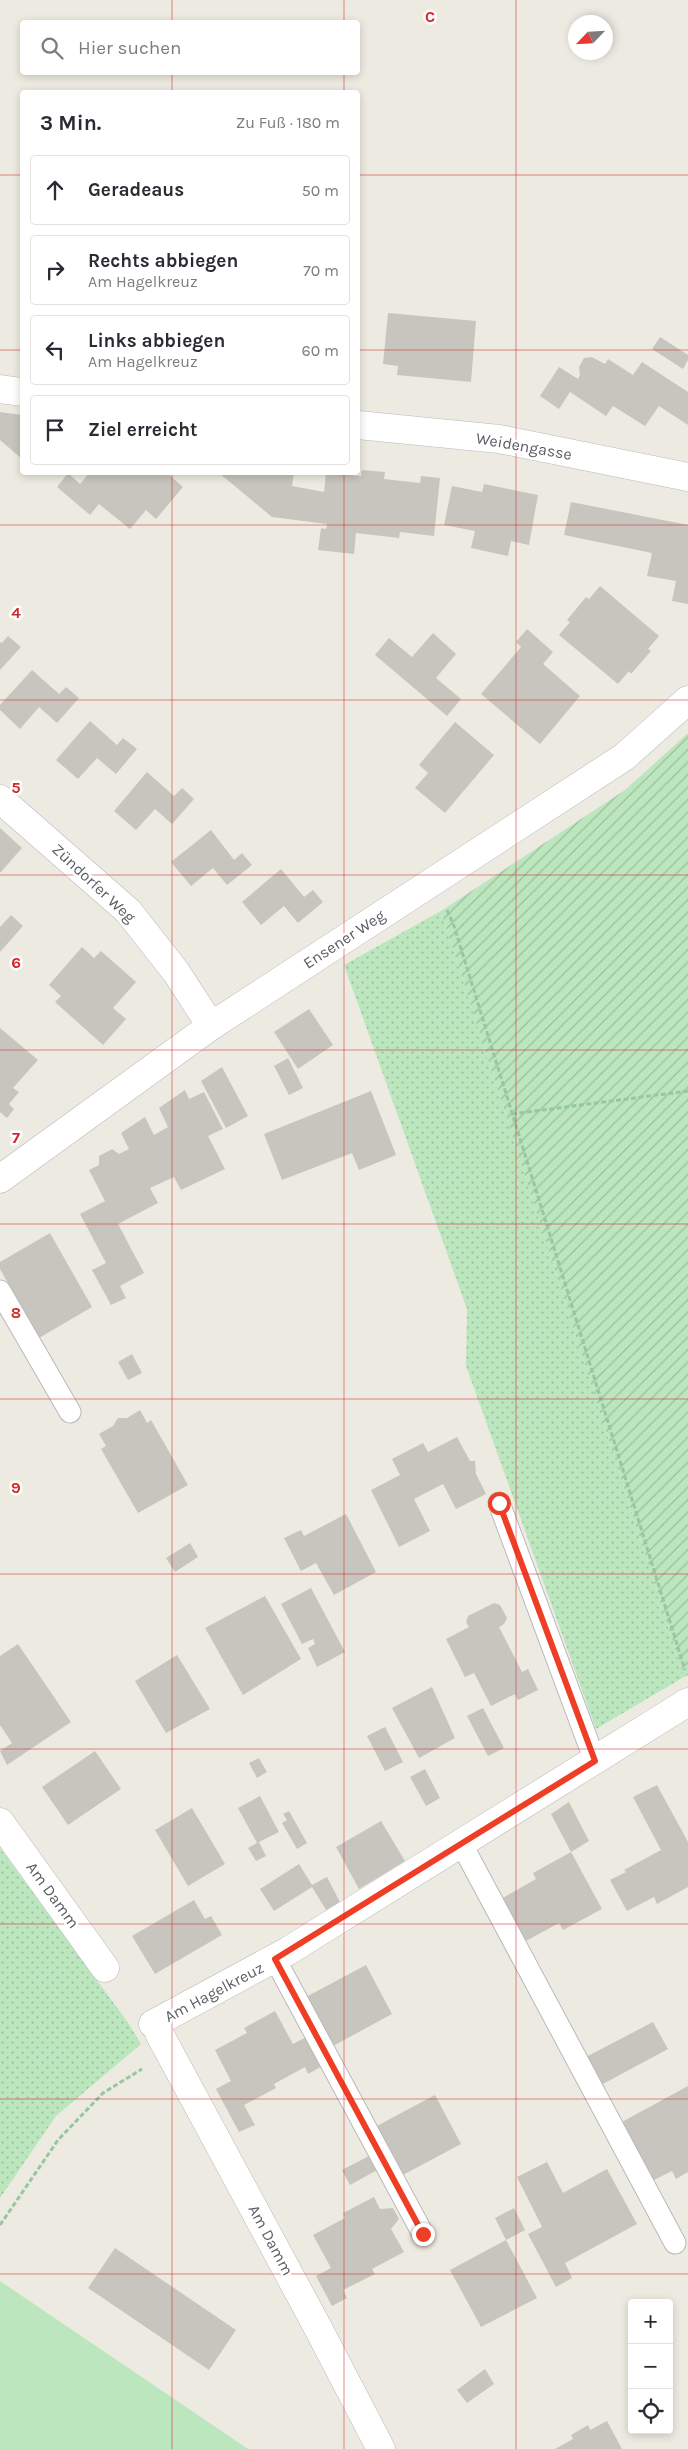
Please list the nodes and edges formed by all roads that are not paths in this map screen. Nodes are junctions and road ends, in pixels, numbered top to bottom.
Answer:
1 (0, 389) edge
2 (20, 392) edge
3 (360, 425) edge
4 (688, 477) edge
5 (688, 700) edge
6 (0, 799) edge
7 (212, 1026) junction
8 (0, 1179) edge
9 (0, 1291) edge
10 (70, 1412) dead end
11 (499, 1503) dead end
12 (688, 1702) edge
13 (595, 1761) junction
14 (0, 1822) edge
15 (461, 1843) junction
16 (275, 1959) junction
17 (105, 1968) dead end
18 (160, 2036) joint
19 (423, 2234) dead end
20 (675, 2243) dead end
21 (381, 2449) edge

1 - 2 street
3 - 4 street, Weidengasse
5 - 7 street, Ensener Weg
6 - 7 street, Zündorfer Weg
7 - 8 street, Ensener Weg
9 - 10 lane
11 - 13 lane
12 - 13 street, Am Hagelkreuz
13 - 15 street, Am Hagelkreuz
14 - 17 street, Am Damm
15 - 16 street, Am Hagelkreuz
15 - 20 lane
16 - 18 street, Am Hagelkreuz
16 - 19 lane, Am Hagelkreuz
18 - 21 street, Am Damm

